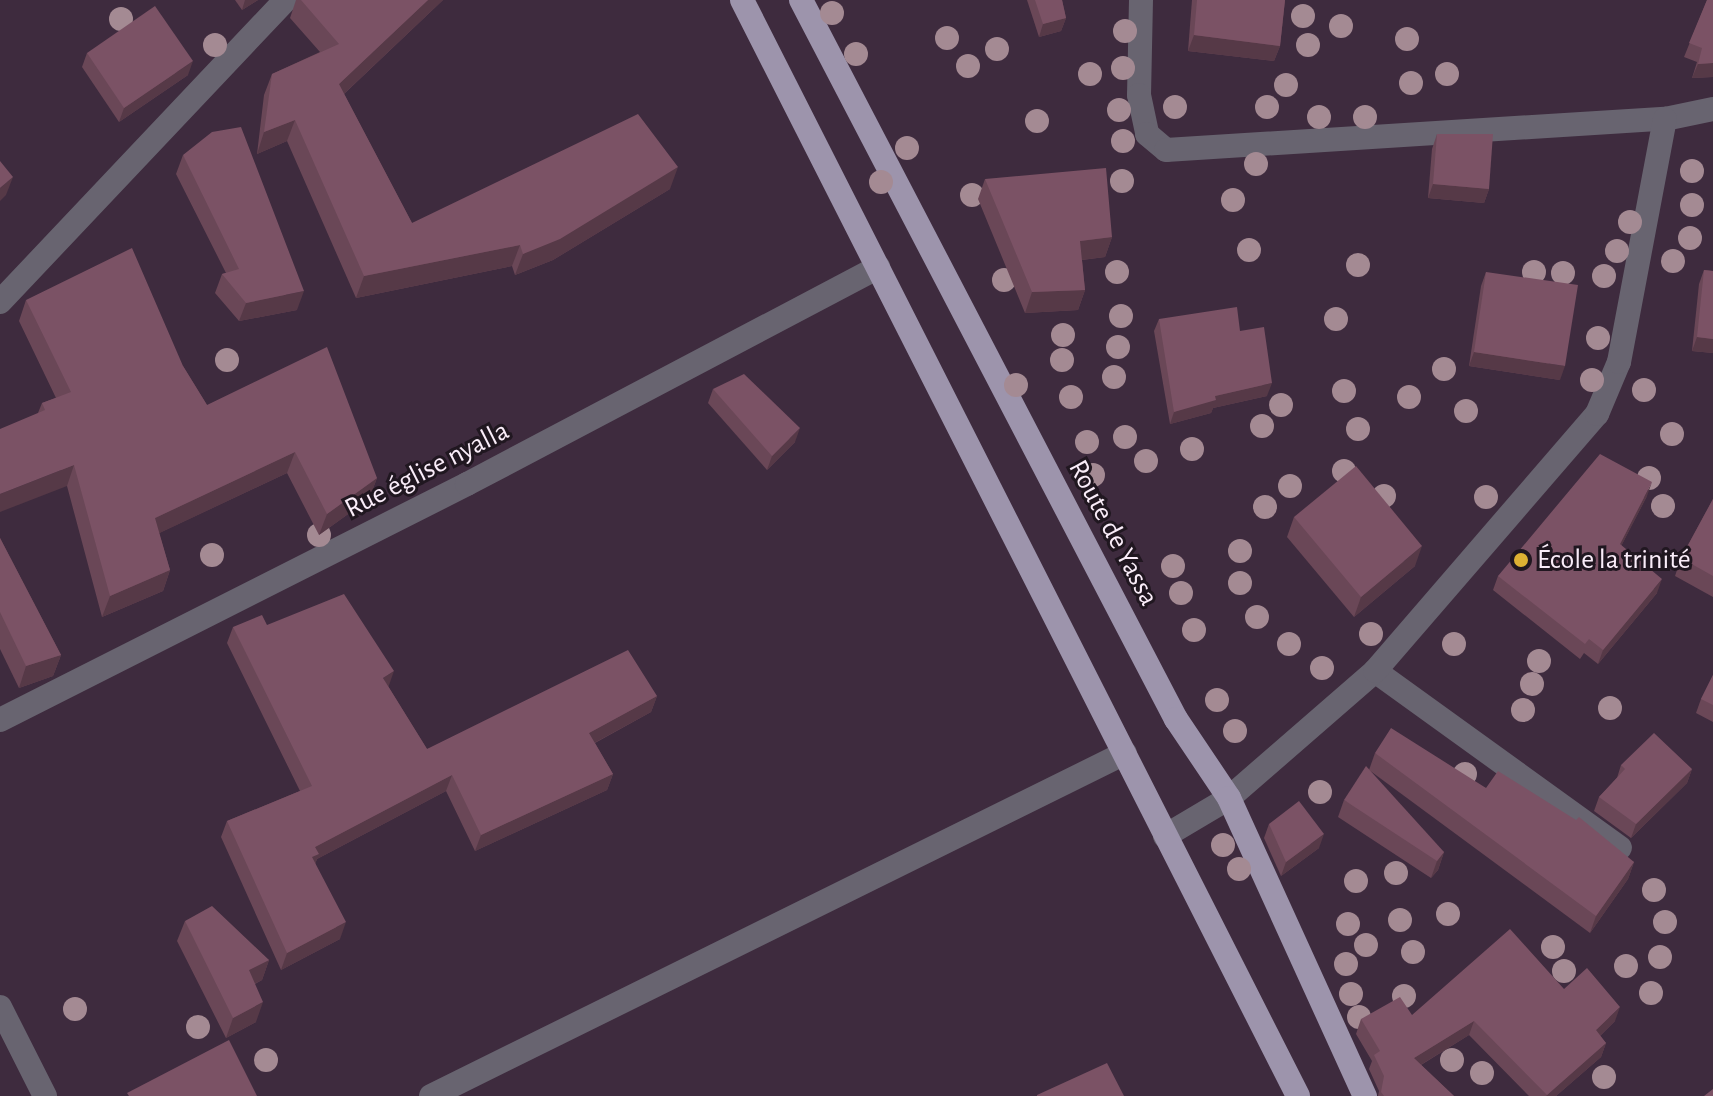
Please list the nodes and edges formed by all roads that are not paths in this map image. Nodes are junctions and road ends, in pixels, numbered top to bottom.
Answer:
1 (286, 0) edge
2 (742, 0) edge
3 (801, 0) edge
4 (1141, 0) edge
5 (1713, 109) edge
6 (1665, 119) junction
7 (878, 267) junction
8 (0, 302) edge
9 (1375, 671) junction
10 (0, 720) edge
11 (1125, 753) junction
12 (1229, 798) junction
13 (1165, 836) junction
14 (1620, 848) edge
15 (0, 1007) edge
16 (45, 1096) edge
17 (431, 1096) edge
18 (1298, 1096) edge
19 (1365, 1096) edge

1 - 8 street
2 - 7 main road
3 - 12 main road, Route de Yassa
4 - 6 street
5 - 6 street
6 - 9 street
7 - 10 street, Rue église nyalla
7 - 11 main road
9 - 12 street
9 - 14 street
11 - 13 main road
11 - 17 street
12 - 13 street
12 - 19 main road, Route de Yassa
13 - 18 main road
15 - 16 street

